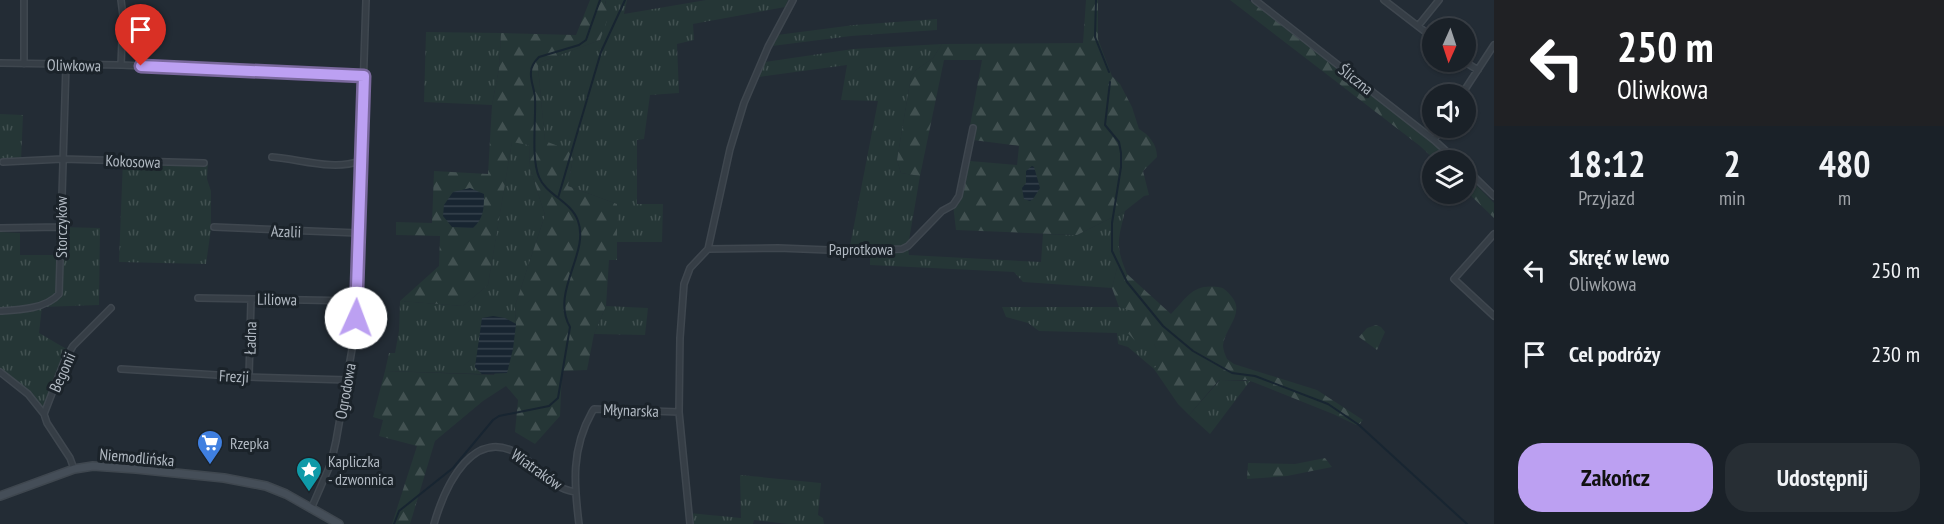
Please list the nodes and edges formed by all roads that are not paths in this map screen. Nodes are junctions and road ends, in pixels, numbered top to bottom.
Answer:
1 (24, 0) edge
2 (121, 0) edge
3 (366, 0) edge
4 (792, 0) edge
5 (1255, 0) edge
6 (1384, 0) edge
7 (1439, 0) edge
8 (1418, 26) junction
9 (1422, 29) edge
10 (1494, 45) edge
11 (0, 63) edge
12 (24, 64) junction
13 (66, 65) junction
14 (121, 65) junction
15 (1478, 70) joint
16 (364, 76) junction
17 (1469, 84) edge
18 (973, 128) dead end
19 (1434, 140) joint
20 (1445, 150) edge
21 (272, 157) dead end
22 (62, 159) junction
23 (360, 161) junction
24 (3, 162) dead end
25 (204, 163) dead end
26 (1476, 179) edge
27 (1494, 196) edge
28 (61, 227) junction
29 (214, 227) dead end
30 (0, 228) edge
31 (358, 233) junction
32 (1494, 234) edge
33 (708, 249) junction
34 (198, 298) dead end
35 (251, 299) junction
36 (356, 301) junction
37 (111, 308) dead end
38 (0, 311) edge
39 (1494, 316) edge
40 (121, 369) dead end
41 (0, 372) edge
42 (249, 377) junction
43 (348, 380) junction
44 (679, 412) junction
45 (45, 414) junction
46 (74, 469) junction
47 (575, 492) junction
48 (0, 496) edge
49 (311, 509) junction
50 (339, 524) edge
51 (434, 524) edge
52 (579, 524) edge
53 (690, 524) edge

1 - 12 street
2 - 14 street
3 - 16 street, Ogrodowa
4 - 33 street
5 - 19 street, Śliczna
6 - 8 street
7 - 8 street
8 - 9 street
10 - 15 street
11 - 12 street, Oliwkowa
12 - 13 street, Oliwkowa
13 - 14 street, Oliwkowa
13 - 22 street, Storczyków
14 - 16 street, Oliwkowa
15 - 17 street
16 - 23 street, Ogrodowa
18 - 33 street, Paprotkowa
19 - 20 street, Śliczna
21 - 23 street
22 - 24 street
22 - 25 street, Kokosowa
22 - 28 street, Storczyków
23 - 31 street, Ogrodowa
26 - 27 street
28 - 30 street
28 - 38 street, Storczyków
29 - 31 street, Azalii
31 - 36 street, Ogrodowa
32 - 39 street
33 - 44 street
34 - 35 street, Liliowa
35 - 36 street, Liliowa
35 - 42 street, Ładna
36 - 43 street, Ogrodowa
37 - 45 street, Begonii
40 - 42 street, Frezji
41 - 45 street
42 - 43 street, Frezji
43 - 49 street, Ogrodowa
44 - 47 street, Młynarska
44 - 53 street
45 - 46 street
46 - 48 main road, Niemodlińska
46 - 49 main road, Niemodlińska
47 - 51 street, Wiatraków
47 - 52 street, Młynarska
49 - 50 main road, Niemodlińska

